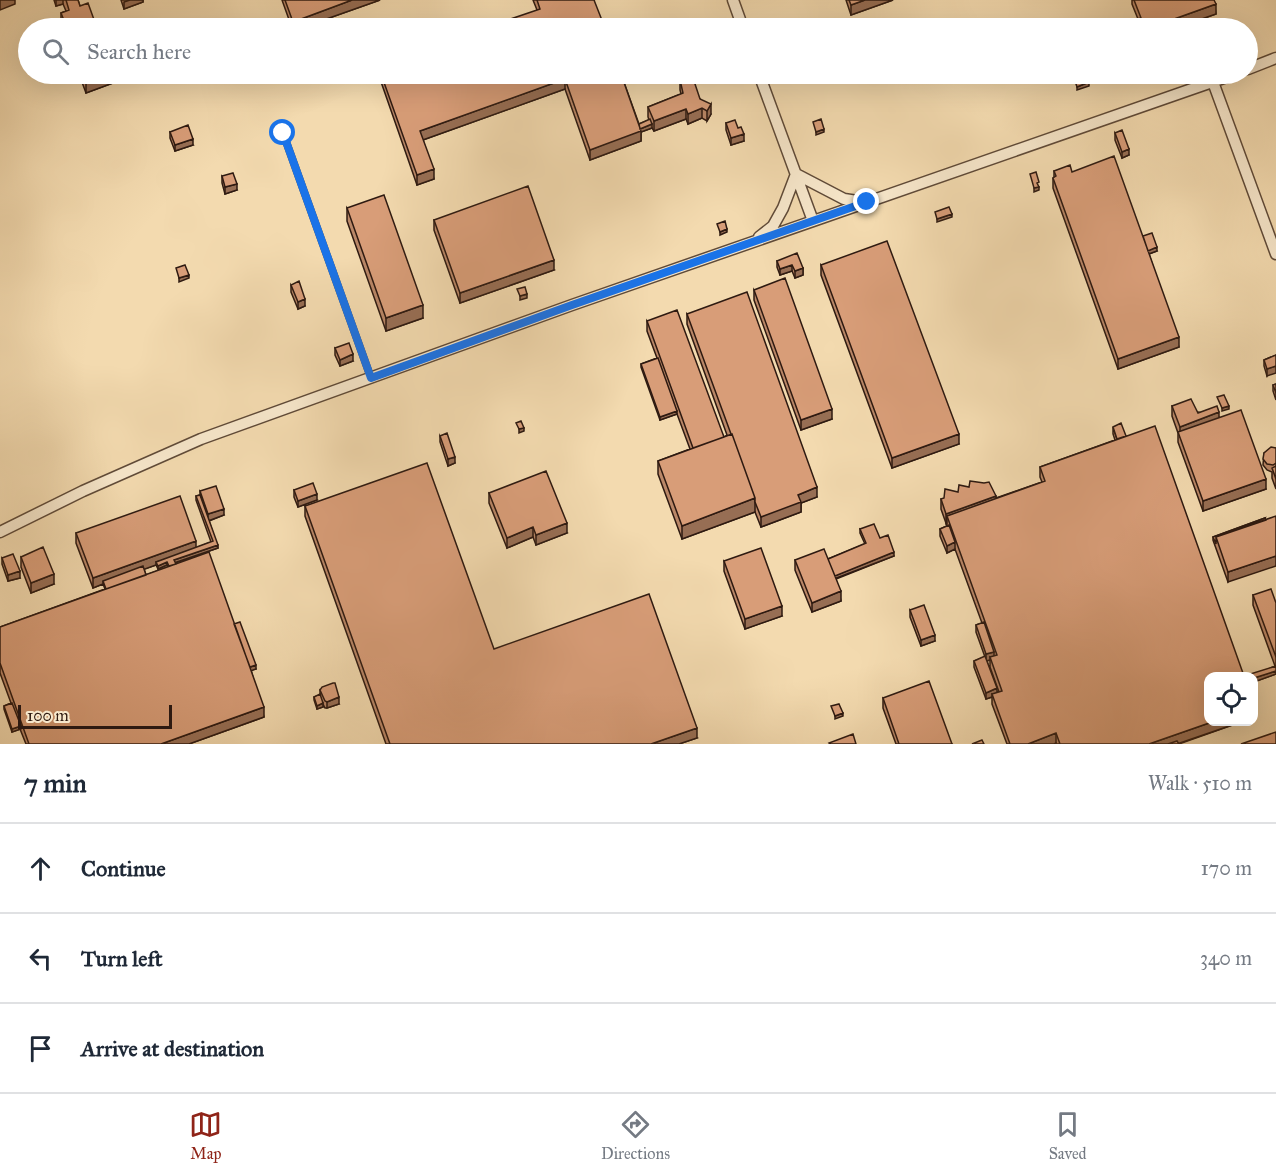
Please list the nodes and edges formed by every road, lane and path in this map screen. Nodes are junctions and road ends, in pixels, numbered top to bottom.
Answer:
1 (733, 0) edge
2 (739, 18) edge
3 (1276, 58) edge
4 (1258, 65) edge
5 (763, 84) edge
6 (1207, 84) edge
7 (1214, 84) edge
8 (283, 133) dead end
9 (796, 174) junction
10 (867, 202) junction
11 (813, 221) junction
12 (752, 243) junction
13 (1276, 254) edge
14 (371, 378) junction
15 (0, 532) edge

1 - 2 street
3 - 4 street
5 - 9 street
6 - 10 street
7 - 13 street
8 - 14 lane
9 - 10 street
9 - 11 street
9 - 12 street
10 - 11 street
11 - 12 street
12 - 14 street
14 - 15 street

